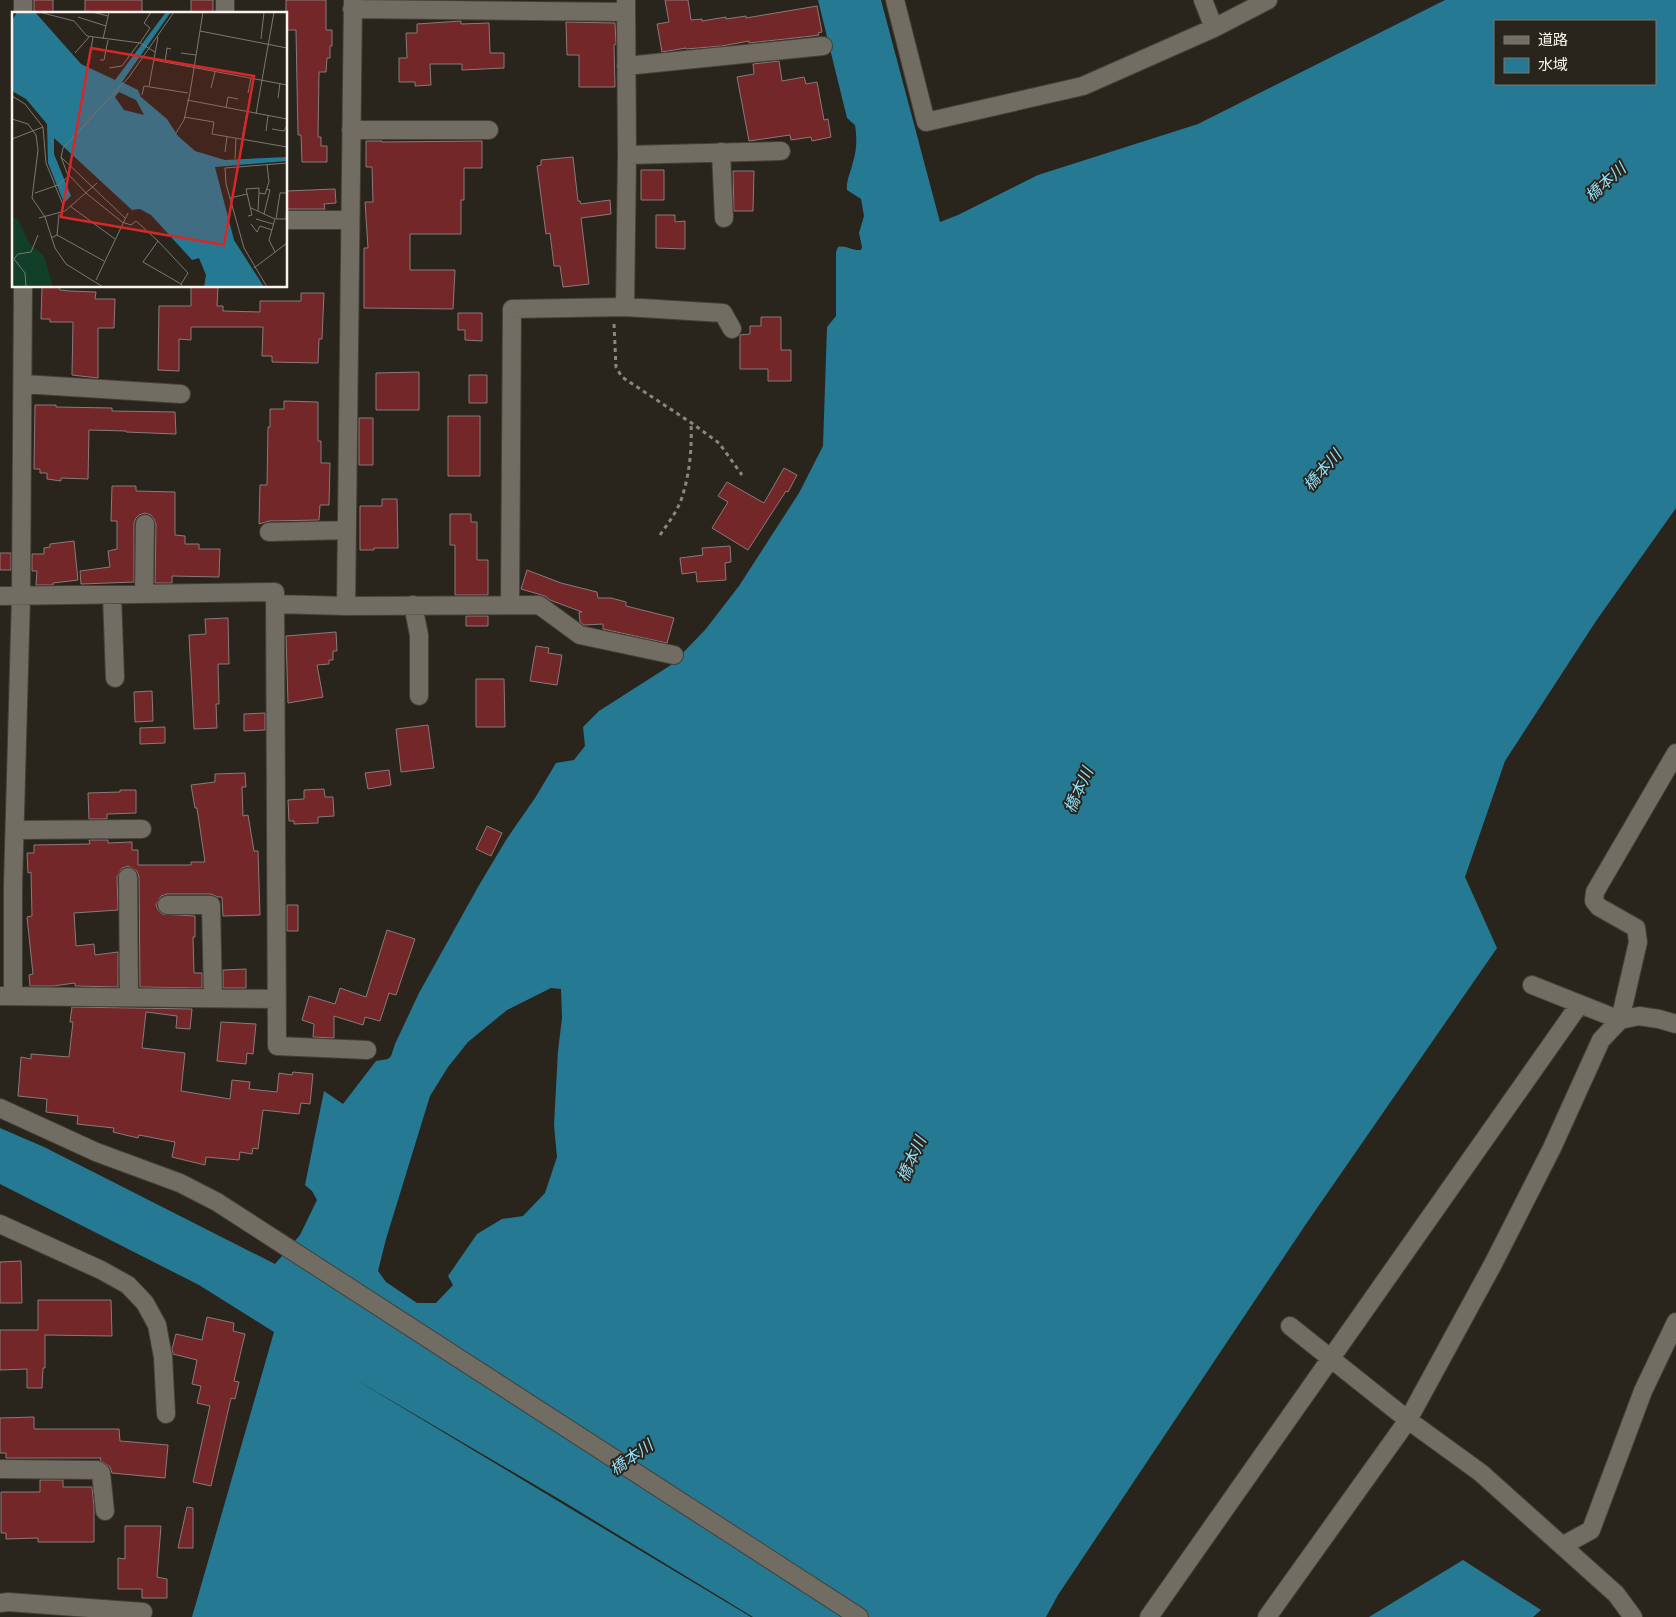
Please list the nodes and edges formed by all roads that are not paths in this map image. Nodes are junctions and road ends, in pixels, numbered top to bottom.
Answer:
1 (895, 0) edge
2 (1203, 0) edge
3 (1268, 0) edge
4 (352, 5) edge
5 (626, 6) edge
6 (1214, 28) junction
7 (823, 46) dead end
8 (626, 66) junction
9 (351, 130) junction
10 (489, 130) dead end
11 (781, 151) dead end
12 (721, 152) junction
13 (627, 155) junction
14 (724, 218) dead end
15 (288, 220) edge
16 (350, 220) junction
17 (23, 288) edge
18 (619, 307) junction
19 (732, 329) dead end
20 (23, 384) junction
21 (181, 394) dead end
22 (145, 524) dead end
23 (347, 530) junction
24 (269, 532) dead end
25 (144, 594) junction
26 (112, 595) junction
27 (0, 596) edge
28 (21, 596) junction
29 (275, 604) junction
30 (510, 604) junction
31 (413, 605) junction
32 (346, 606) junction
33 (674, 655) dead end
34 (115, 678) dead end
35 (419, 696) dead end
36 (1676, 754) edge
37 (142, 829) dead end
38 (15, 830) junction
39 (128, 877) dead end
40 (7, 885) edge
41 (166, 905) dead end
42 (1532, 985) dead end
43 (6, 996) edge
44 (129, 997) junction
45 (213, 998) junction
46 (276, 999) junction
47 (1579, 1005) junction
48 (1620, 1020) junction
49 (1676, 1024) edge
50 (367, 1050) dead end
51 (0, 1108) edge
52 (0, 1224) edge
53 (1676, 1322) edge
54 (1290, 1326) dead end
55 (1331, 1358) junction
56 (166, 1414) dead end
57 (1408, 1420) junction
58 (0, 1469) edge
59 (105, 1511) dead end
60 (1562, 1546) junction
61 (0, 1603) edge
62 (143, 1612) dead end
63 (109, 1613) edge
64 (1271, 1616) edge
65 (859, 1617) edge
66 (1149, 1617) edge
67 (1632, 1617) edge

1 - 6 street
2 - 6 street
3 - 6 street
4 - 5 street
4 - 9 street
5 - 8 street
7 - 8 street
8 - 13 street
9 - 10 street
9 - 16 street
11 - 12 street
12 - 13 street
12 - 14 street
13 - 18 street
15 - 16 street
16 - 23 street
17 - 20 street
18 - 19 street
18 - 30 street
20 - 21 street
20 - 28 street
22 - 25 street
23 - 24 street
23 - 32 street
25 - 26 street
25 - 29 street
26 - 28 street
26 - 34 street
27 - 28 street
28 - 38 street
29 - 32 street
29 - 46 street
30 - 31 street
30 - 33 street
31 - 32 street
31 - 35 street
36 - 48 street
37 - 38 street
38 - 40 street
39 - 44 street
40 - 43 street
41 - 45 street
42 - 47 street
43 - 44 street
44 - 45 street
45 - 46 street
46 - 50 street
47 - 48 street
47 - 55 street
48 - 49 street
48 - 57 street
51 - 65 street
52 - 56 street
53 - 60 street
54 - 55 street
55 - 57 street
55 - 66 street
57 - 60 street
57 - 64 street
58 - 59 street
60 - 67 street
61 - 63 street
62 - 63 street

